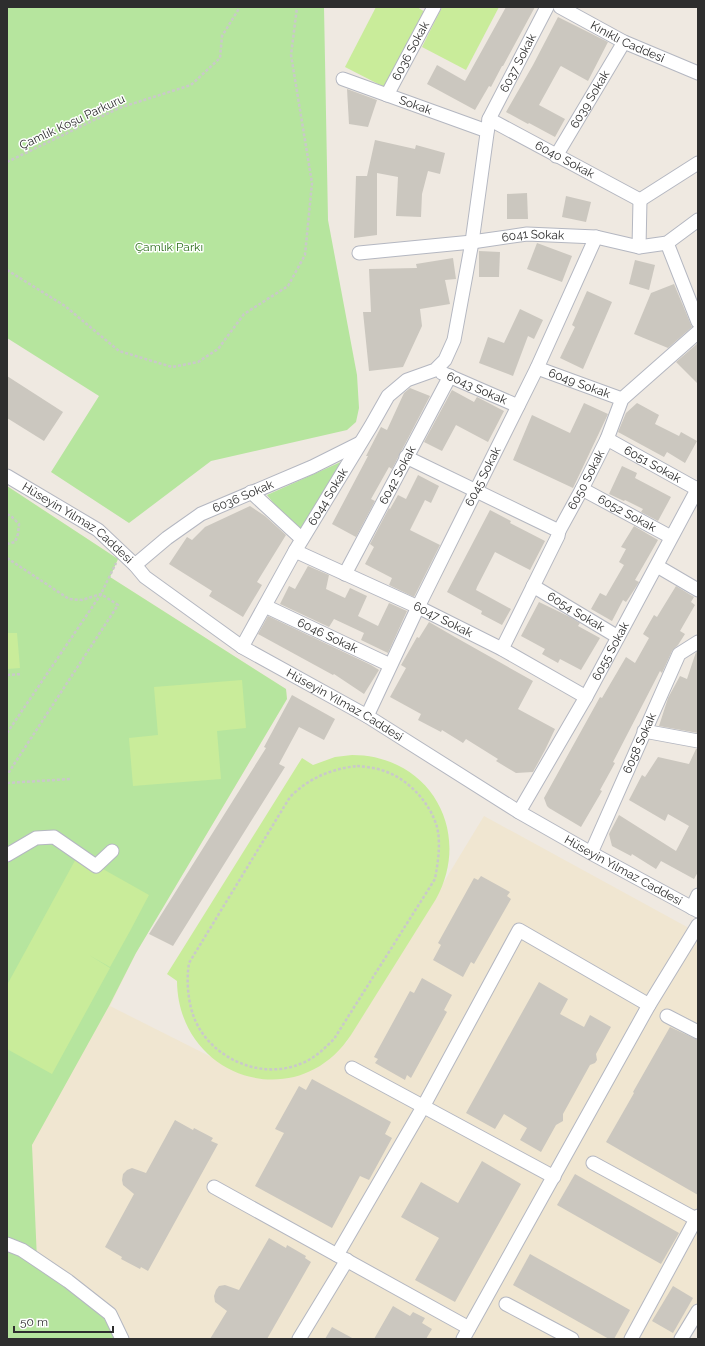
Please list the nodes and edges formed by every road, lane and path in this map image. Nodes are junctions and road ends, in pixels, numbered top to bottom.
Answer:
1 (240, 7) edge
2 (297, 7) edge
3 (434, 7) edge
4 (547, 7) edge
5 (560, 7) edge
6 (571, 10) edge
7 (624, 42) junction
8 (698, 73) edge
9 (343, 79) dead end
10 (387, 95) junction
11 (488, 125) junction
12 (556, 156) junction
13 (7, 162) edge
14 (698, 163) edge
15 (640, 200) junction
16 (698, 220) edge
17 (596, 237) junction
18 (472, 242) junction
19 (667, 243) junction
20 (639, 247) junction
21 (360, 253) dead end
22 (7, 270) edge
23 (698, 322) edge
24 (698, 332) edge
25 (537, 368) junction
26 (435, 370) junction
27 (450, 376) junction
28 (622, 399) junction
29 (518, 406) junction
30 (607, 439) junction
31 (360, 443) junction
32 (406, 457) junction
33 (7, 476) edge
34 (698, 488) edge
35 (476, 490) junction
36 (582, 490) junction
37 (251, 492) junction
38 (7, 514) edge
39 (559, 531) junction
40 (671, 537) junction
41 (302, 539) junction
42 (7, 544) edge
43 (295, 551) junction
44 (7, 558) edge
45 (130, 561) junction
46 (657, 566) junction
47 (344, 574) junction
48 (533, 586) junction
49 (698, 590) edge
50 (101, 594) junction
51 (265, 606) junction
52 (418, 607) junction
53 (618, 637) junction
54 (698, 642) edge
55 (242, 647) junction
56 (502, 649) junction
57 (390, 665) junction
58 (22, 674) dead end
59 (7, 675) edge
60 (586, 697) junction
61 (367, 716) junction
62 (644, 731) junction
63 (7, 733) edge
64 (698, 741) edge
65 (7, 775) edge
66 (70, 780) dead end
67 (7, 783) edge
68 (290, 797) joint
69 (519, 812) junction
70 (112, 850) dead end
71 (591, 853) junction
72 (7, 855) edge
73 (698, 895) edge
74 (695, 909) edge
75 (698, 926) edge
76 (649, 1005) junction
77 (667, 1016) dead end
78 (698, 1032) edge
79 (352, 1068) dead end
80 (423, 1107) junction
81 (593, 1163) dead end
82 (554, 1177) junction
83 (214, 1187) dead end
84 (697, 1218) edge
85 (7, 1244) edge
86 (342, 1258) junction
87 (506, 1304) dead end
88 (698, 1311) edge
89 (466, 1333) edge
90 (122, 1339) edge
91 (299, 1339) edge
92 (572, 1339) edge
93 (631, 1339) edge
94 (681, 1339) edge

1 - 13 path, Çamlık Koşu Parkuru
2 - 22 path
3 - 10 street, 6036 Sokak
4 - 11 street, 6037 Sokak
5 - 6 street, Kınıklı Caddesi
6 - 7 street, Kınıklı Caddesi
7 - 8 street, Kınıklı Caddesi
7 - 12 street, 6039 Sokak
9 - 10 street, Sokak
10 - 11 street, Sokak
11 - 12 street, 6040 Sokak
11 - 18 street, 6037 Sokak
12 - 15 street, 6040 Sokak
14 - 15 street
15 - 20 street
16 - 19 street, 6041 Sokak
17 - 18 street, 6041 Sokak
17 - 20 street, 6041 Sokak
17 - 25 street, 6045 Sokak
18 - 21 street, 6041 Sokak
18 - 26 street
19 - 20 street, 6041 Sokak
19 - 23 street
24 - 28 street, 6050 Sokak
25 - 28 street, 6049 Sokak
25 - 29 street, 6045 Sokak
26 - 27 street, 6043 Sokak
26 - 31 street, 6044 Sokak
27 - 29 street, 6043 Sokak
27 - 32 street, 6042 Sokak
28 - 30 street, 6050 Sokak
29 - 35 street, 6045 Sokak
30 - 34 street, 6051 Sokak
30 - 36 street, 6050 Sokak
31 - 37 street, 6036 Sokak
31 - 41 street, 6044 Sokak
32 - 35 street
32 - 47 street, 6042 Sokak
33 - 45 street, Hüseyin Yılmaz Caddesi
34 - 40 street, 6055 Sokak
35 - 39 street
35 - 52 street, 6045 Sokak
36 - 39 street, 6050 Sokak
36 - 40 street, 6052 Sokak
37 - 41 street
37 - 45 street, 6036 Sokak
38 - 42 path
39 - 48 street, 6050 Sokak
40 - 46 street, 6055 Sokak
41 - 43 street, 6044 Sokak
43 - 47 street, 6047 Sokak
43 - 51 street, 6044 Sokak
44 - 50 path
45 - 50 path
45 - 55 street, Hüseyin Yılmaz Caddesi
46 - 49 street
46 - 53 street, 6055 Sokak
47 - 52 street, 6047 Sokak
48 - 53 street, 6054 Sokak
48 - 56 street, 6050 Sokak
50 - 63 path
50 - 65 path
51 - 55 street, 6044 Sokak
51 - 57 street, 6046 Sokak
52 - 56 street, 6047 Sokak
52 - 57 street, 6045 Sokak
53 - 60 street, 6055 Sokak
54 - 62 street, 6058 Sokak
55 - 61 street, Hüseyin Yılmaz Caddesi
56 - 60 street, 6047 Sokak
57 - 61 street, 6045 Sokak
58 - 59 path
60 - 69 street, 6055 Sokak
61 - 69 street, Hüseyin Yılmaz Caddesi
62 - 64 street
62 - 71 street, 6058 Sokak
66 - 67 path
68 - 68 path
69 - 71 street, Hüseyin Yılmaz Caddesi
70 - 72 street
71 - 74 street, Hüseyin Yılmaz Caddesi
73 - 74 street
75 - 76 street
76 - 80 street
76 - 82 street
77 - 78 street
79 - 80 street
80 - 82 street
80 - 86 street
81 - 84 street
82 - 89 street
83 - 86 street
84 - 93 street
85 - 90 street
86 - 89 street
86 - 91 street
87 - 92 street
88 - 94 street

